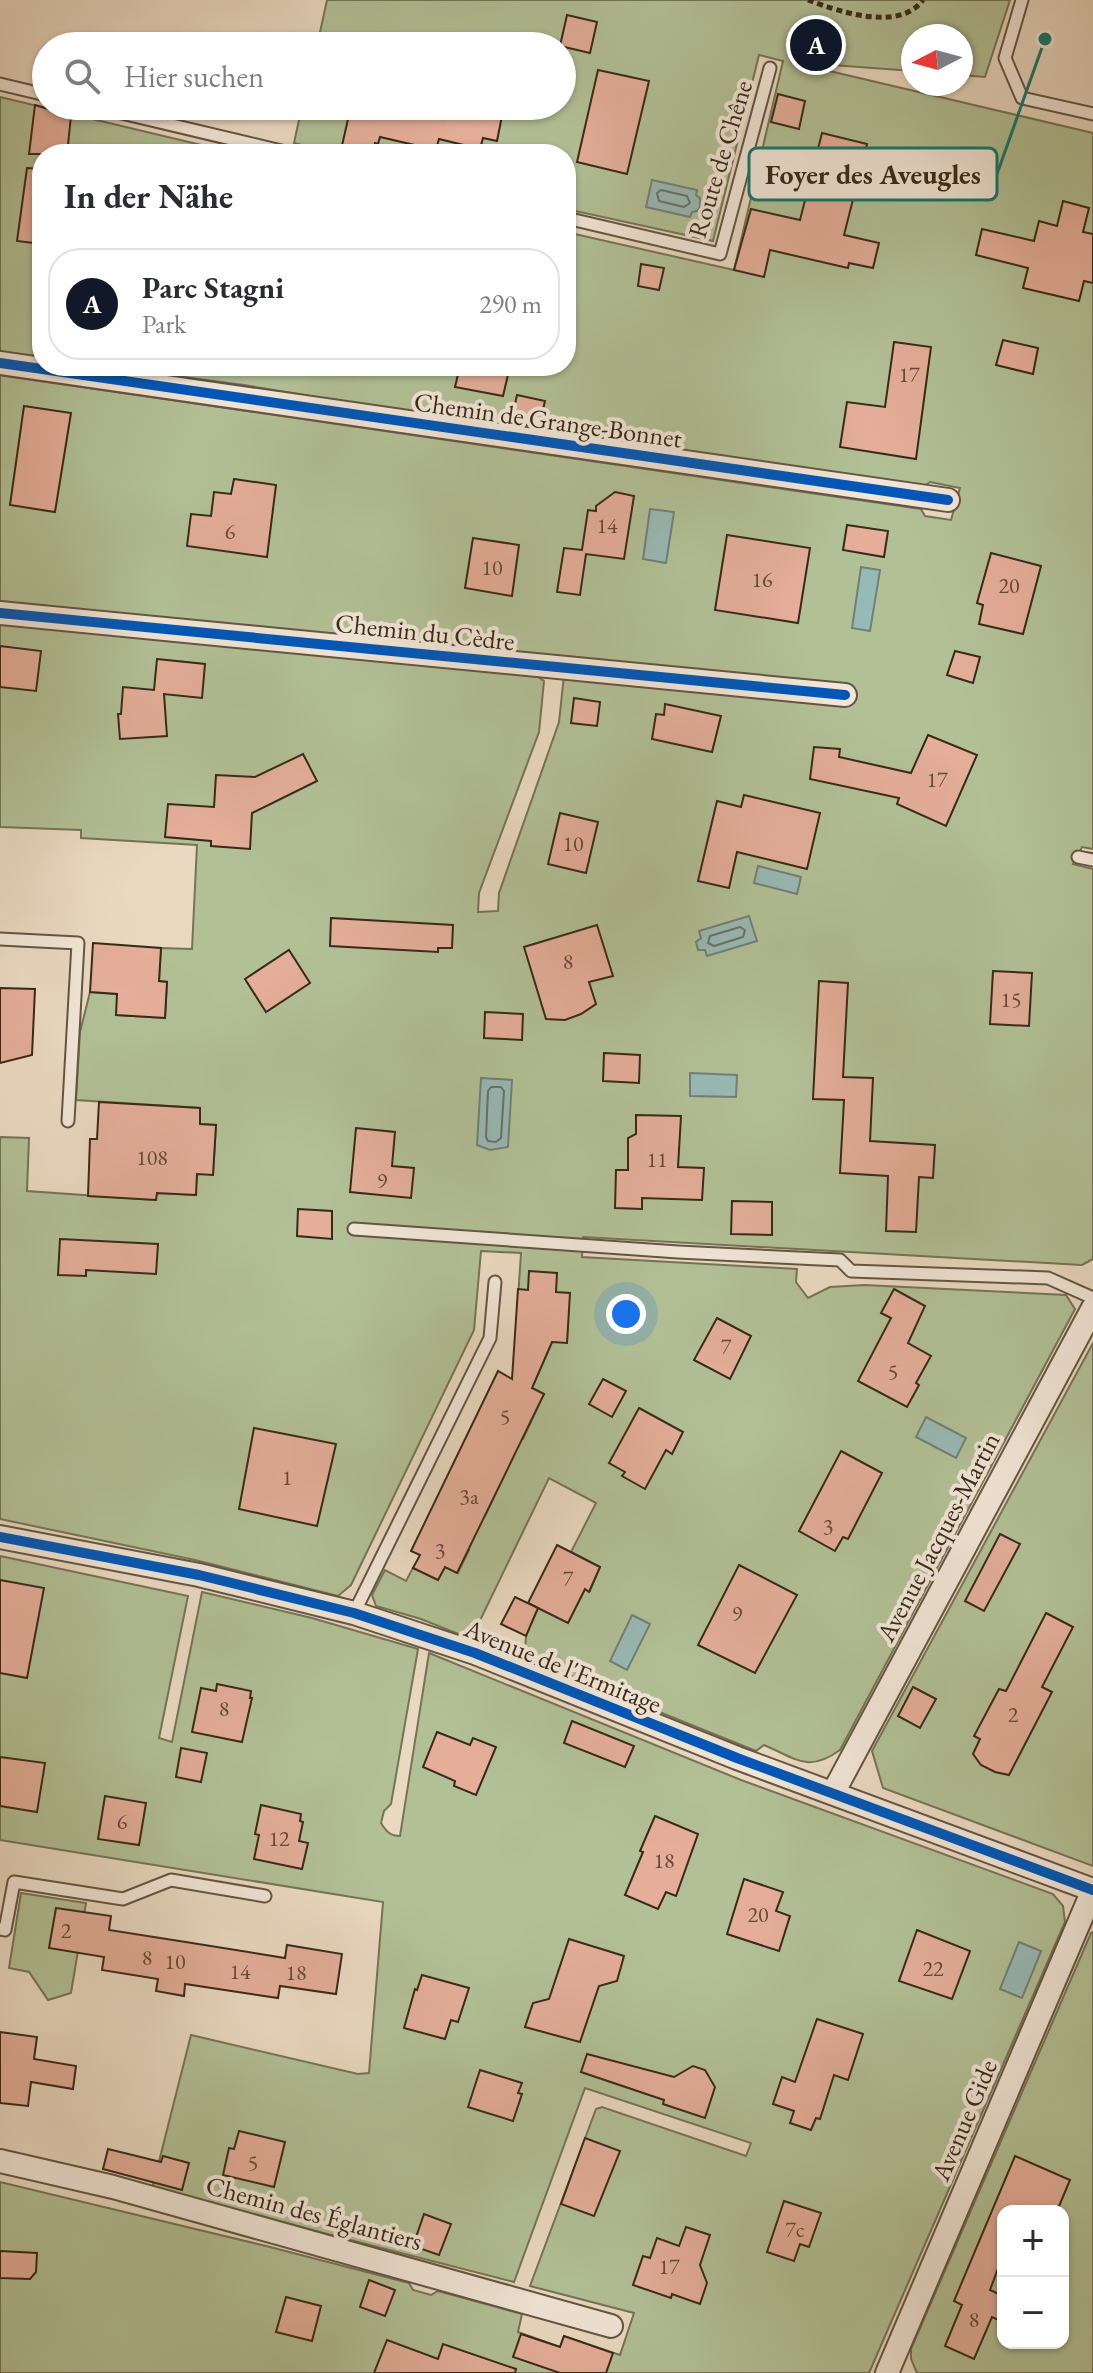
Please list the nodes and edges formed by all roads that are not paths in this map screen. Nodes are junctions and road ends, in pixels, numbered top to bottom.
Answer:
1 (1022, 0) edge
2 (770, 68) dead end
3 (0, 84) edge
4 (32, 92) edge
5 (1093, 114) edge
6 (151, 120) edge
7 (252, 144) edge
8 (576, 220) edge
9 (0, 363) edge
10 (32, 368) edge
11 (90, 376) edge
12 (948, 500) dead end
13 (0, 613) edge
14 (845, 695) dead end
15 (1078, 857) dead end
16 (1093, 860) edge
17 (0, 939) edge
18 (68, 1121) dead end
19 (354, 1229) dead end
20 (495, 1282) dead end
21 (1093, 1298) edge
22 (1093, 1308) edge
23 (0, 1537) edge
24 (354, 1613) junction
25 (833, 1793) junction
26 (1093, 1890) edge
27 (265, 1896) dead end
28 (0, 1929) edge
29 (0, 2161) edge
30 (611, 2326) dead end
31 (887, 2373) edge

1 - 5 lane
2 - 8 lane, Route de Chêne
3 - 4 lane
6 - 7 lane
9 - 10 street, Chemin de Grange-Bonnet
11 - 12 street, Chemin de Grange-Bonnet
13 - 14 street, Chemin du Cèdre
15 - 16 lane
17 - 18 lane
19 - 21 lane
20 - 24 lane
22 - 25 street, Avenue Jacques-Martin
23 - 24 street, Avenue de l'Ermitage
24 - 25 street, Avenue de l'Ermitage
25 - 26 street, Avenue de l'Ermitage
26 - 31 street, Avenue Gide
27 - 28 lane
29 - 30 street, Chemin des Églantiers

